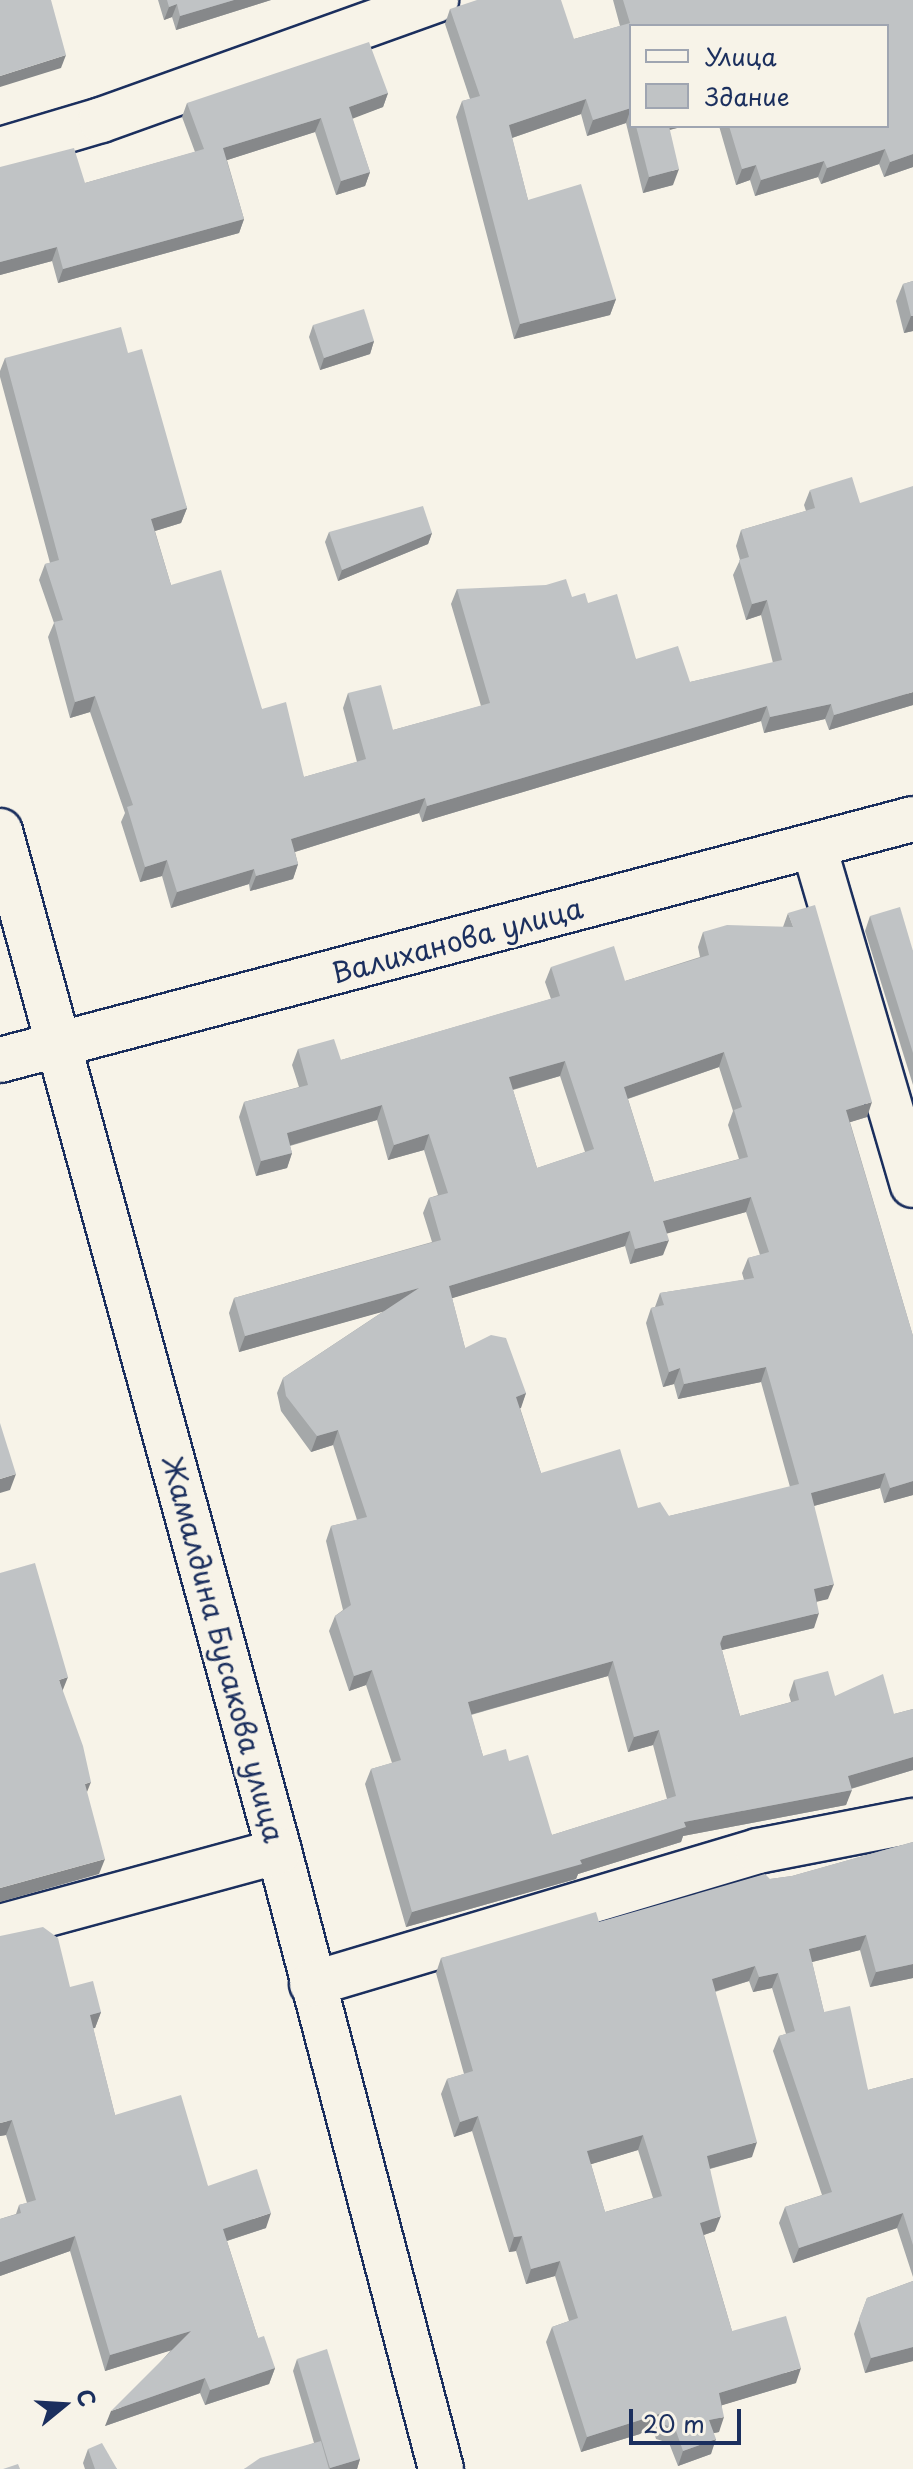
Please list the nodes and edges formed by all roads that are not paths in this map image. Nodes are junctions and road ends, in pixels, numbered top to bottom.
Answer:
1 (436, 0) edge
2 (0, 150) edge
3 (913, 819) edge
4 (0, 831) edge
5 (814, 847) junction
6 (61, 1044) junction
7 (0, 1060) edge
8 (913, 1185) edge
9 (913, 1821) edge
10 (279, 1851) junction
11 (0, 1927) edge
12 (312, 1984) junction
13 (441, 2469) edge

1 - 2 street
3 - 5 street, Валиханова улица
4 - 6 street, Жамалдина Бусакова улица
5 - 6 street, Валиханова улица
5 - 8 street
6 - 7 street, Валиханова улица
6 - 10 street, Жамалдина Бусакова улица
9 - 12 street
10 - 11 street
10 - 12 street, Жамалдина Бусакова улица
12 - 13 street, Жамалдина Бусакова улица

